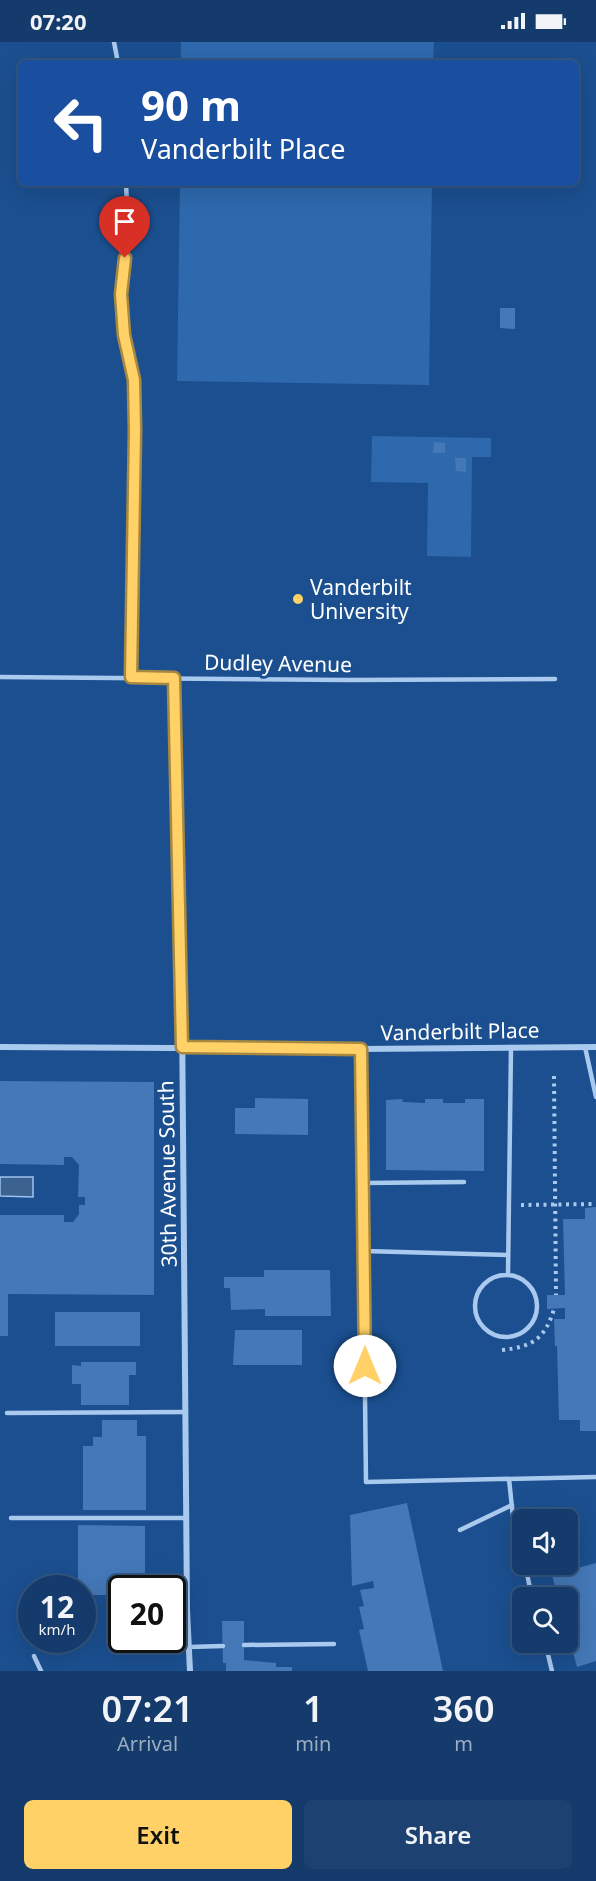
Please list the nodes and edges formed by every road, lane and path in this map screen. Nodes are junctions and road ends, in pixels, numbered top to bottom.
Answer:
1 (114, 42) edge
2 (117, 60) edge
3 (126, 186) edge
4 (0, 676) edge
5 (131, 677) junction
6 (174, 678) junction
7 (555, 679) dead end
8 (0, 1047) edge
9 (182, 1047) junction
10 (511, 1047) junction
11 (585, 1047) junction
12 (596, 1047) edge
13 (361, 1049) junction
14 (554, 1076) dead end
15 (596, 1097) edge
16 (363, 1182) junction
17 (464, 1182) dead end
18 (555, 1204) junction
19 (596, 1204) edge
20 (509, 1205) junction
21 (364, 1251) junction
22 (508, 1255) junction
23 (508, 1275) junction
24 (556, 1295) dead end
25 (554, 1309) dead end
26 (502, 1350) dead end
27 (186, 1412) junction
28 (7, 1413) dead end
29 (596, 1477) edge
30 (509, 1479) junction
31 (512, 1505) junction
32 (513, 1509) edge
33 (12, 1518) dead end
34 (186, 1518) junction
35 (460, 1530) dead end
36 (334, 1644) dead end
37 (223, 1646) dead end
38 (244, 1646) dead end
39 (189, 1647) junction
40 (548, 1653) edge
41 (34, 1656) dead end
42 (41, 1671) edge
43 (190, 1671) edge
44 (552, 1671) edge

1 - 2 lane
3 - 5 lane
4 - 5 lane, Dudley Avenue
5 - 6 lane, Dudley Avenue
6 - 7 lane, Dudley Avenue
6 - 9 street, 30th Avenue South
8 - 9 street, Vanderbilt Place
9 - 13 street, Vanderbilt Place
9 - 27 street, 30th Avenue South
10 - 11 street, Vanderbilt Place
10 - 13 street, Vanderbilt Place
10 - 20 lane
11 - 12 street, Vanderbilt Place
11 - 15 lane
13 - 16 lane
14 - 18 path
16 - 17 lane
16 - 21 lane
18 - 19 path
18 - 20 path
18 - 24 path
20 - 22 lane
21 - 22 lane
21 - 30 lane
22 - 23 lane
23 - 23 lane
25 - 26 path
27 - 28 lane
27 - 34 street, 30th Avenue South
29 - 30 lane
30 - 31 lane
31 - 32 lane
31 - 35 lane
33 - 34 lane
34 - 39 street, 30th Avenue South
36 - 38 lane
37 - 39 lane
39 - 43 street, 30th Avenue South
40 - 44 lane
41 - 42 lane

